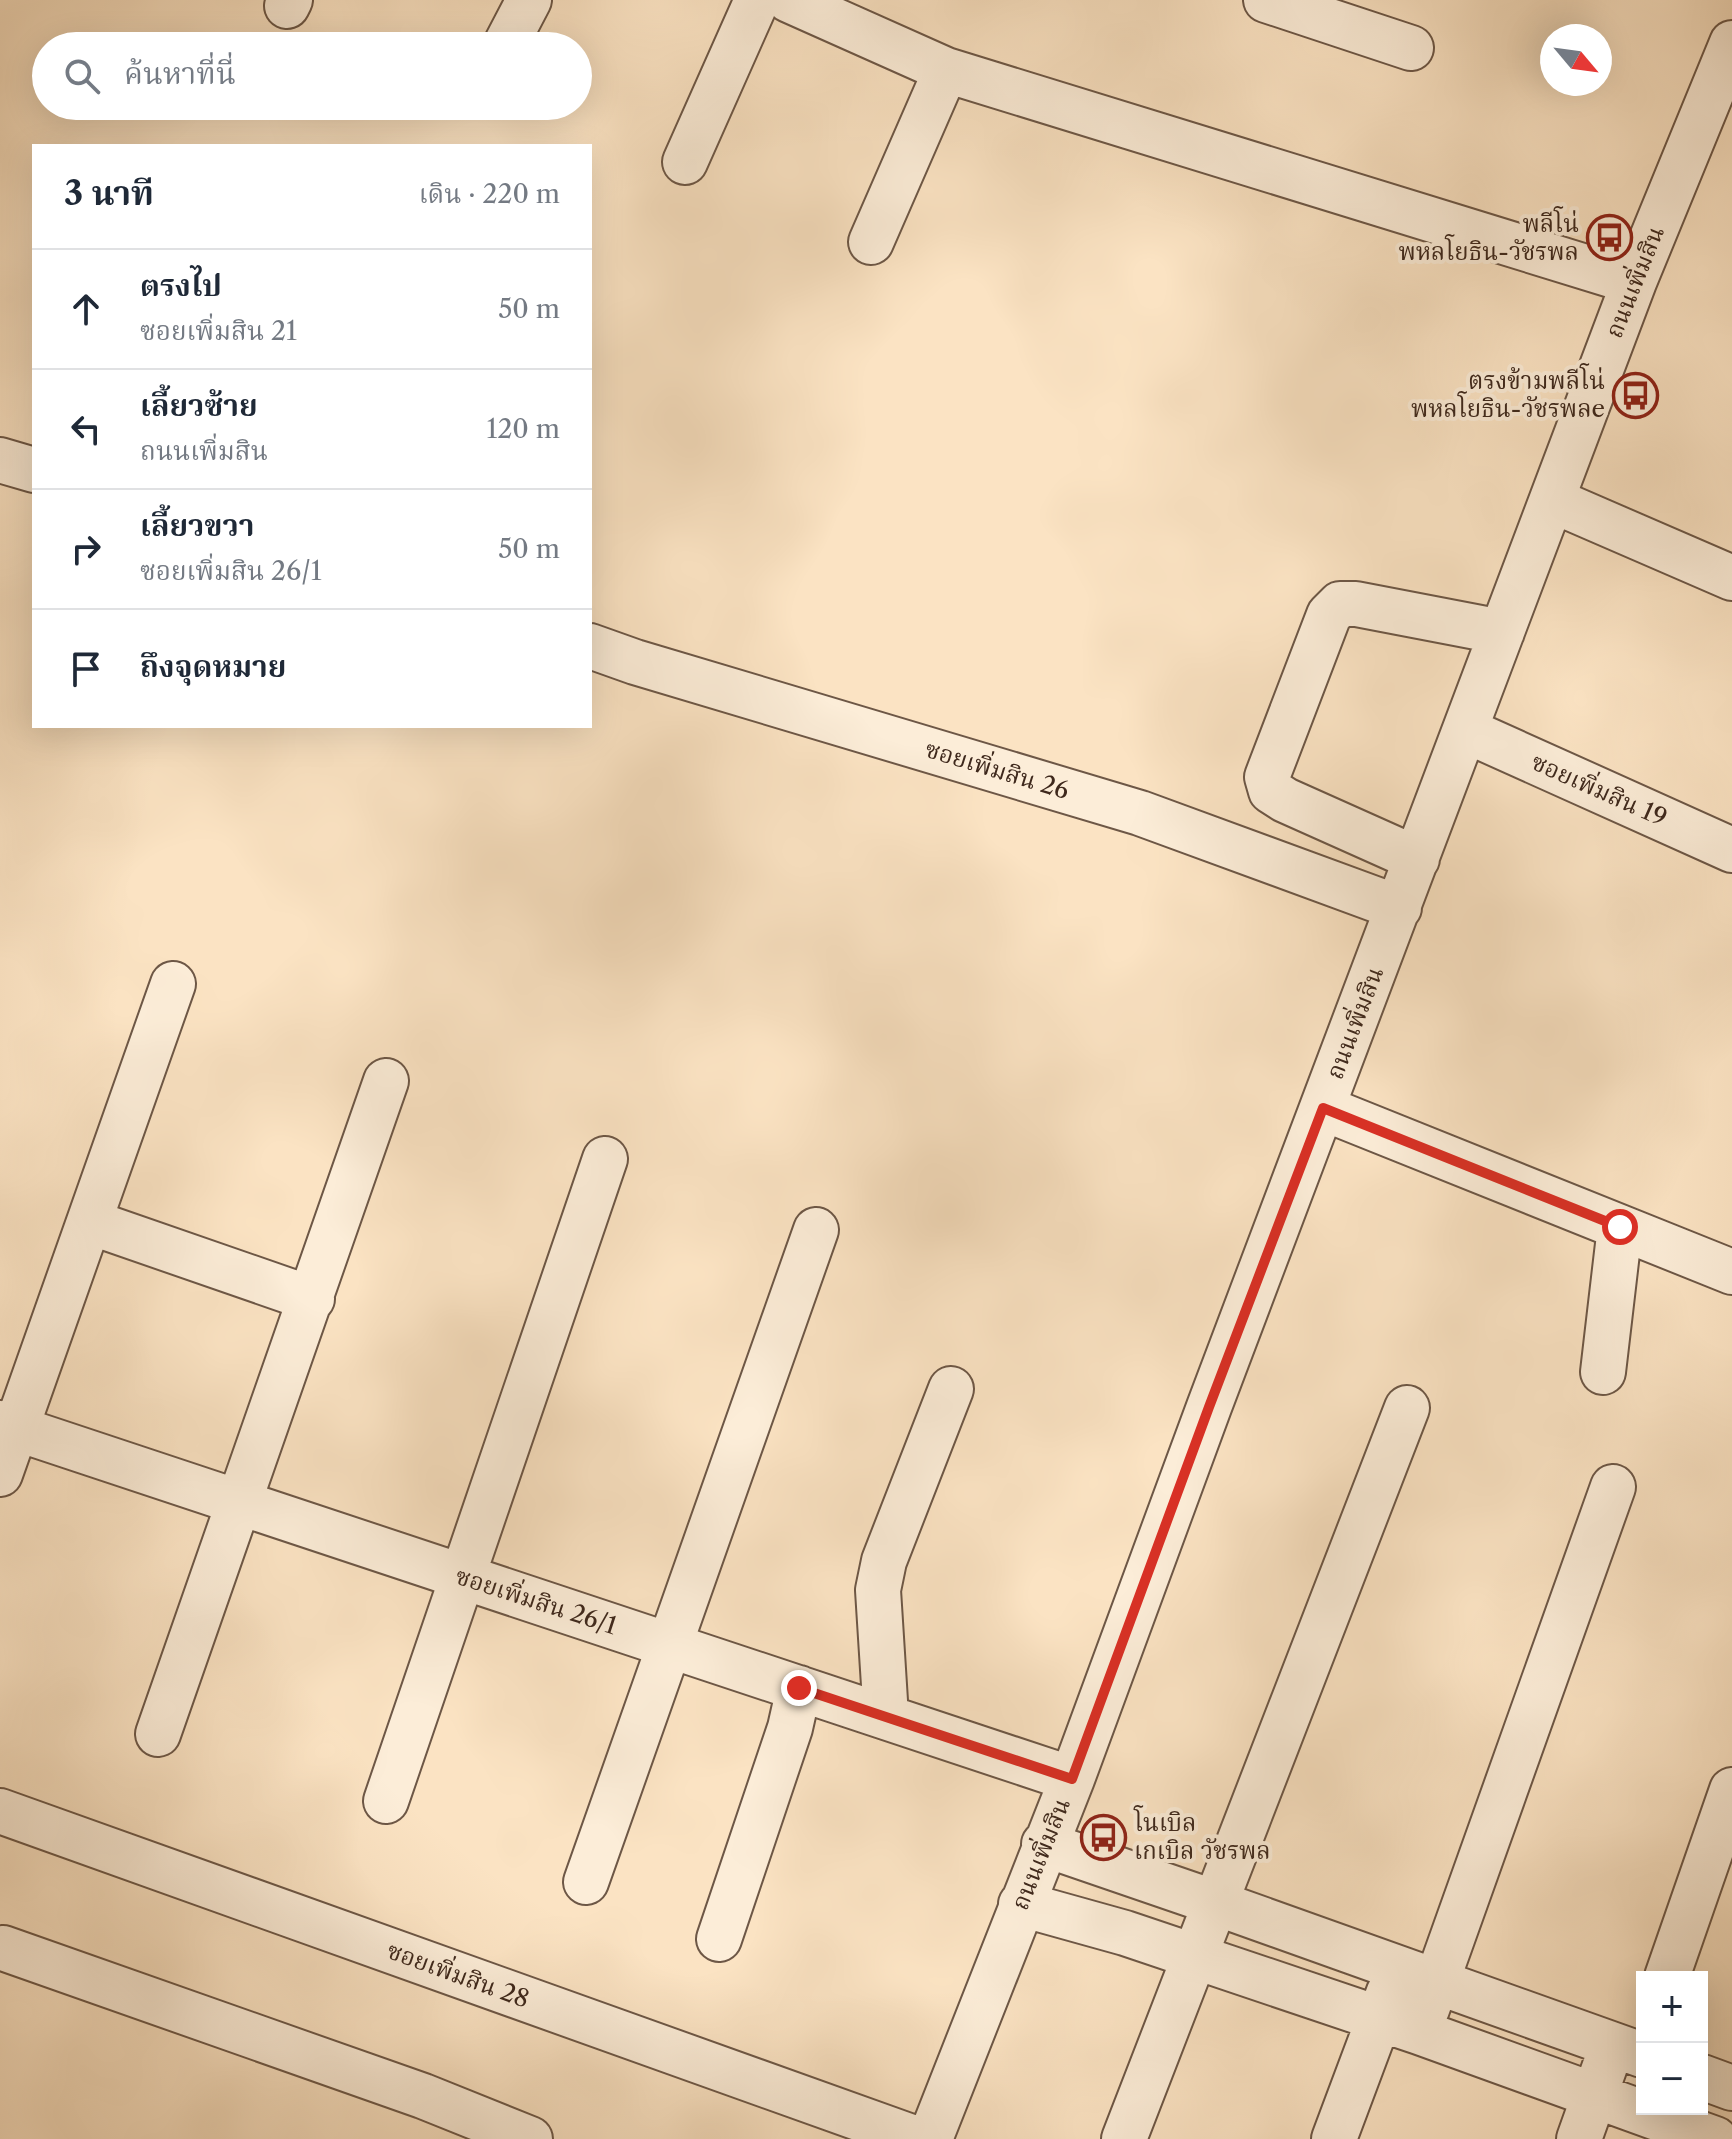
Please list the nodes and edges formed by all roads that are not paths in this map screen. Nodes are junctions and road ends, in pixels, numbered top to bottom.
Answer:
1 (529, 0) edge
2 (757, 0) edge
3 (789, 0) edge
4 (1266, 0) edge
5 (512, 32) edge
6 (1411, 48) dead end
7 (946, 70) junction
8 (1727, 71) edge
9 (685, 162) dead end
10 (871, 242) dead end
11 (1634, 282) junction
12 (0, 460) edge
13 (32, 469) edge
14 (1552, 500) junction
15 (1732, 578) edge
16 (1502, 632) junction
17 (592, 647) edge
18 (1465, 730) junction
19 (1732, 850) edge
20 (1417, 859) junction
21 (1399, 908) junction
22 (173, 984) dead end
23 (386, 1081) dead end
24 (1323, 1108) junction
25 (605, 1159) dead end
26 (90, 1222) junction
27 (1620, 1227) junction
28 (816, 1230) dead end
29 (1732, 1272) edge
30 (312, 1299) junction
31 (1603, 1372) dead end
32 (951, 1389) dead end
33 (1407, 1408) dead end
34 (8, 1426) edge
35 (0, 1474) edge
36 (1613, 1487) dead end
37 (240, 1503) junction
38 (463, 1577) junction
39 (670, 1645) junction
40 (799, 1688) junction
41 (886, 1717) junction
42 (158, 1734) dead end
43 (1072, 1779) junction
44 (1732, 1790) edge
45 (386, 1801) dead end
46 (0, 1811) edge
47 (1044, 1844) junction
48 (586, 1882) dead end
49 (1216, 1903) junction
50 (1021, 1904) junction
51 (719, 1939) dead end
52 (3, 1948) dead end
53 (1194, 1957) junction
54 (1669, 1971) edge
55 (1418, 1975) junction
56 (1378, 2019) junction
57 (1419, 2032) junction
58 (1634, 2051) edge
59 (1708, 2079) edge
60 (1732, 2088) edge
61 (1610, 2099) junction
62 (530, 2139) edge
63 (917, 2139) edge
64 (930, 2139) edge
65 (1124, 2139) edge
66 (1334, 2139) edge
67 (1579, 2139) edge
68 (1715, 2139) edge

1 - 5 street
2 - 9 street
3 - 7 street
4 - 6 street
7 - 10 street
7 - 11 street
8 - 11 street, ถนนเพิ่มสิน
11 - 14 street, ถนนเพิ่มสิน
12 - 13 street
14 - 15 street
14 - 16 street, ถนนเพิ่มสิน
16 - 18 street, ถนนเพิ่มสิน
16 - 20 street
17 - 21 street, ซอยเพิ่มสิน 26
18 - 19 street, ซอยเพิ่มสิน 19
18 - 20 street, ถนนเพิ่มสิน
20 - 21 street, ถนนเพิ่มสิน
21 - 24 street, ถนนเพิ่มสิน
22 - 26 street
23 - 30 street
24 - 27 street
24 - 43 street, ถนนเพิ่มสิน
25 - 38 street
26 - 30 street
26 - 34 street
27 - 29 street
27 - 31 street
28 - 39 street
30 - 37 street
32 - 41 street
33 - 49 street
34 - 35 street
34 - 37 street, ซอยเพิ่มสิน 26/1
36 - 55 street
37 - 38 street, ซอยเพิ่มสิน 26/1
37 - 42 street
38 - 39 street, ซอยเพิ่มสิน 26/1
38 - 45 street
39 - 40 street, ซอยเพิ่มสิน 26/1
39 - 48 street
40 - 41 street, ซอยเพิ่มสิน 26/1
40 - 51 street
41 - 43 street, ซอยเพิ่มสิน 26/1
43 - 47 street, ถนนเพิ่มสิน
44 - 54 street
46 - 63 street, ซอยเพิ่มสิน 28
47 - 49 street
47 - 50 street, ถนนเพิ่มสิน
49 - 53 street
49 - 55 street
50 - 53 street
50 - 64 street, ถนนเพิ่มสิน
52 - 62 street
53 - 56 street
53 - 65 street
55 - 56 street
55 - 57 street
55 - 58 street
56 - 57 street
56 - 66 street
57 - 61 street
58 - 61 street
59 - 60 street
61 - 67 street
61 - 68 street

